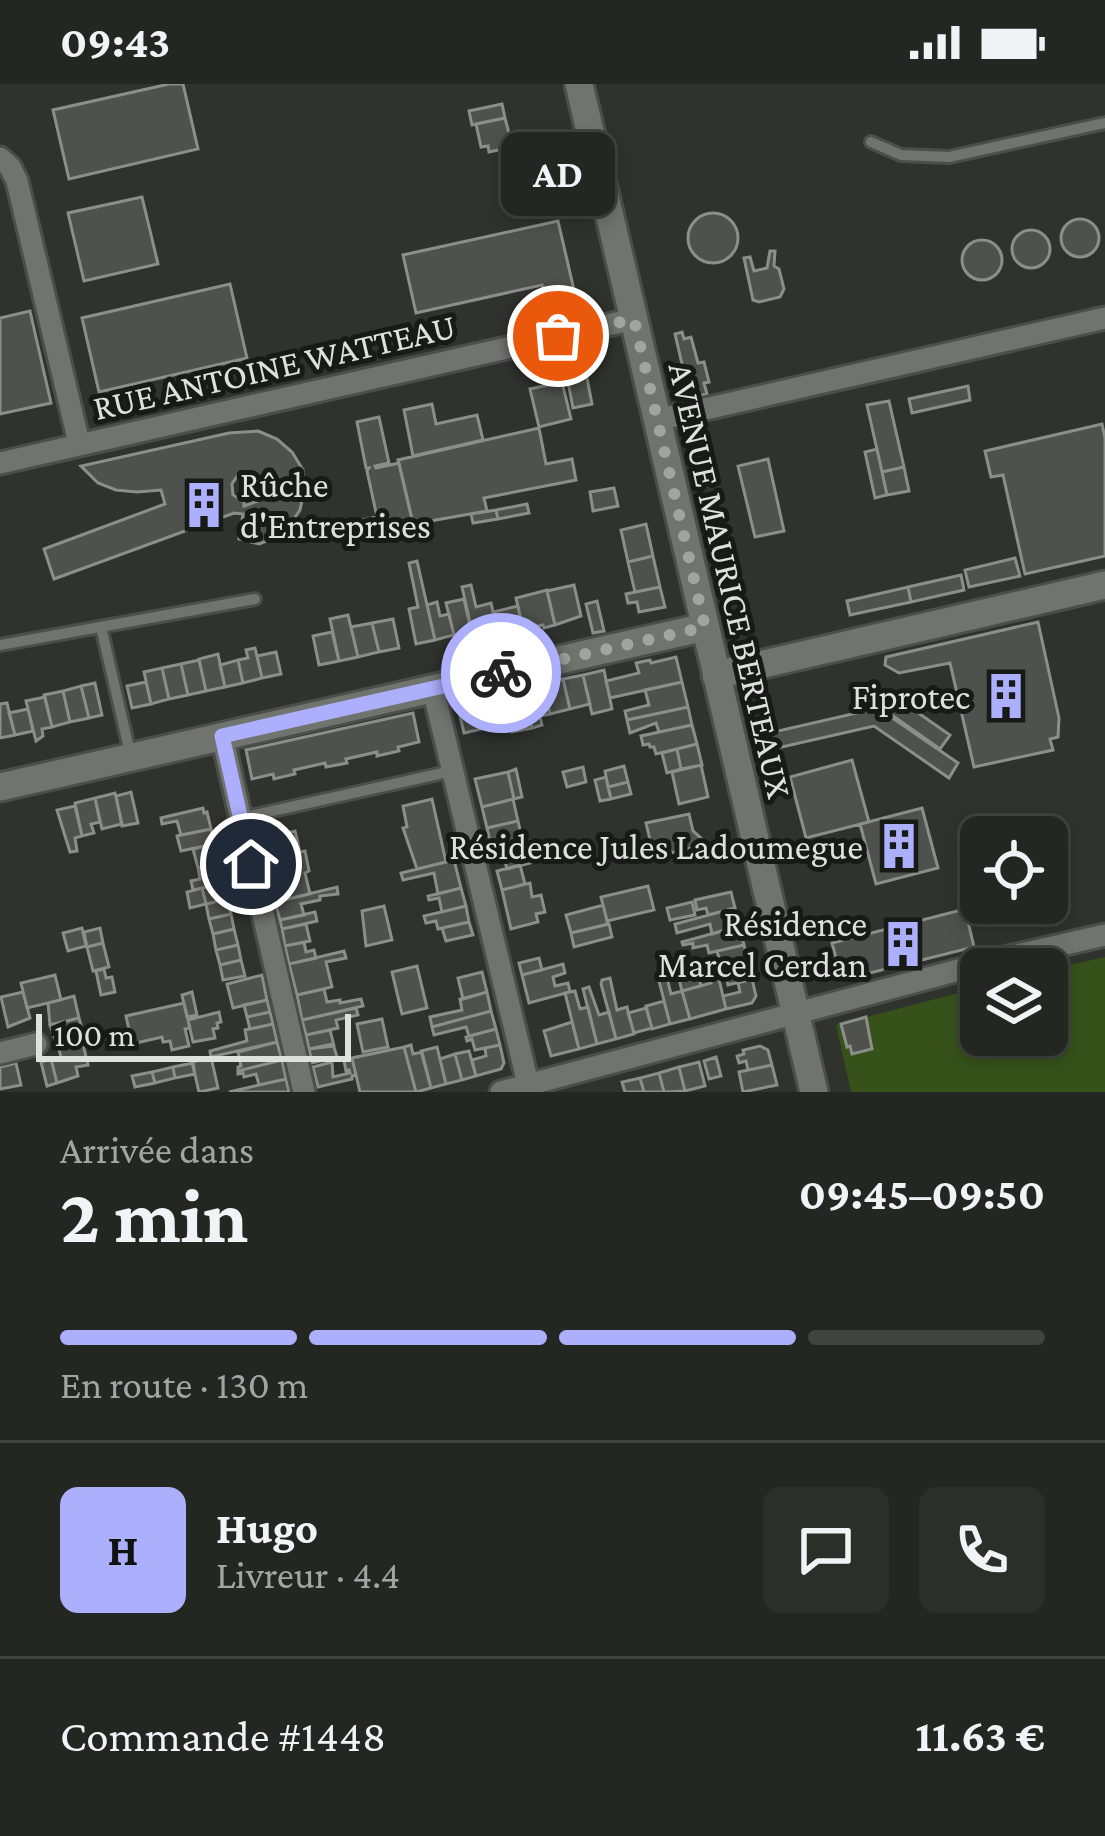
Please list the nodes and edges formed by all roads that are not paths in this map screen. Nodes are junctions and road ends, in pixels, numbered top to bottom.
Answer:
1 (579, 84) edge
2 (1105, 123) edge
3 (871, 142) dead end
4 (0, 158) edge
5 (1105, 318) edge
6 (634, 319) junction
7 (657, 420) junction
8 (79, 443) junction
9 (0, 463) edge
10 (1105, 585) edge
11 (255, 599) dead end
12 (101, 627) junction
13 (705, 627) junction
14 (0, 645) edge
15 (716, 674) junction
16 (433, 689) junction
17 (222, 736) junction
18 (131, 757) junction
19 (452, 770) junction
20 (0, 787) edge
21 (241, 818) junction
22 (1105, 935) edge
23 (796, 1012) junction
24 (36, 1044) dead end
25 (0, 1053) edge
26 (529, 1088) edge
27 (304, 1092) edge
28 (501, 1092) edge
29 (814, 1092) edge

1 - 6 street, AVENUE MAURICE BERTEAUX
2 - 3 lane
4 - 8 street
5 - 7 street
6 - 7 street, AVENUE MAURICE BERTEAUX
6 - 8 street, RUE ANTOINE WATTEAU
7 - 13 street, AVENUE MAURICE BERTEAUX
8 - 9 street, RUE ANTOINE WATTEAU
10 - 15 street
11 - 12 lane
12 - 14 lane
12 - 18 lane
13 - 15 street, AVENUE MAURICE BERTEAUX
13 - 16 street
15 - 23 street, AVENUE MAURICE BERTEAUX
16 - 17 street
16 - 19 street
17 - 18 street
17 - 21 street
18 - 20 street
19 - 21 lane
19 - 26 street
21 - 27 street
22 - 23 street
23 - 26 street
23 - 29 street, AVENUE MAURICE BERTEAUX
24 - 25 street
26 - 28 street

